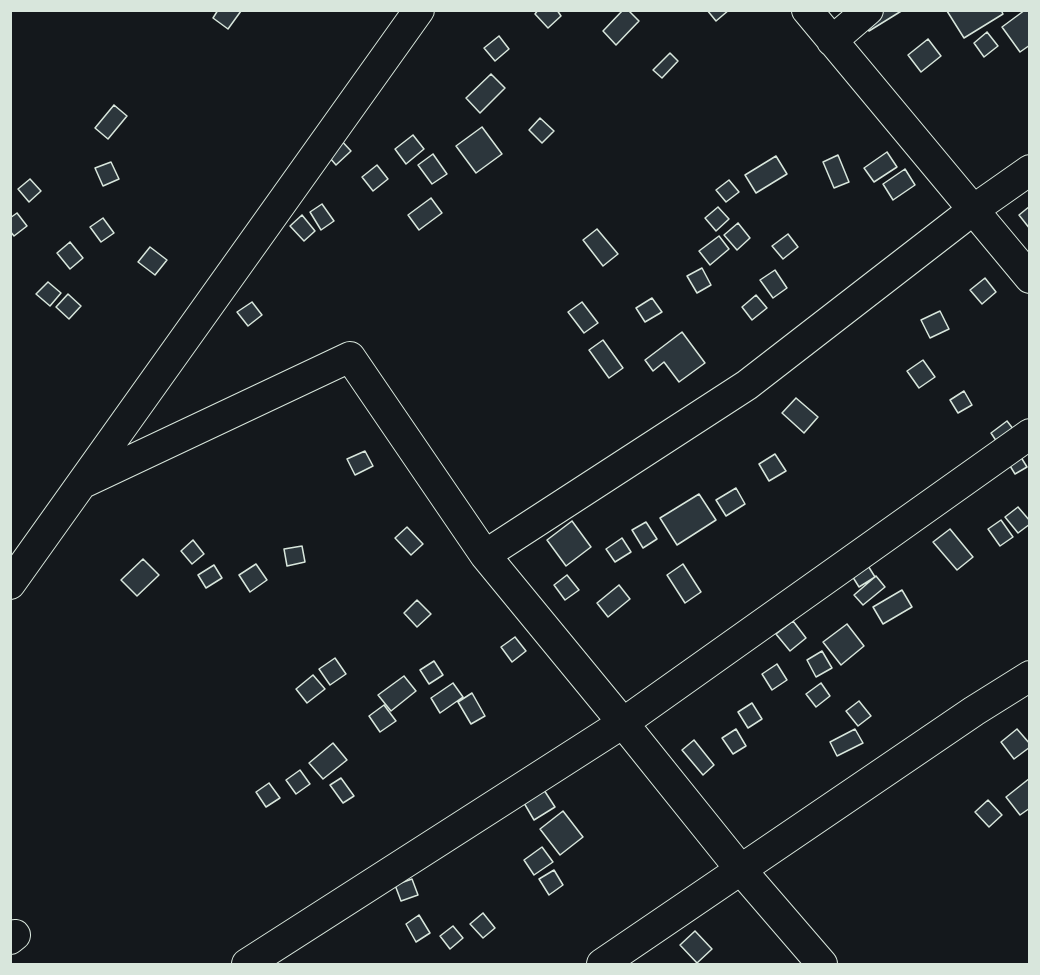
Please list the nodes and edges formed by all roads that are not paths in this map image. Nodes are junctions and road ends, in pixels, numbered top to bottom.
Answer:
1 (419, 10) edge
2 (807, 10) edge
3 (868, 10) edge
4 (832, 41) junction
5 (1029, 170) edge
6 (973, 210) junction
7 (1029, 278) edge
8 (1029, 434) edge
9 (82, 483) junction
10 (485, 555) junction
11 (10, 584) edge
12 (1029, 676) edge
13 (623, 723) junction
14 (741, 870) junction
15 (247, 964) edge
16 (602, 964) edge
17 (822, 964) edge

1 - 9 street
2 - 4 street
3 - 4 street
4 - 6 street
5 - 6 street
6 - 7 street
6 - 10 street
8 - 13 street
9 - 10 street
9 - 11 street
10 - 13 street
12 - 14 street
13 - 14 street
13 - 15 street
14 - 16 street
14 - 17 street

